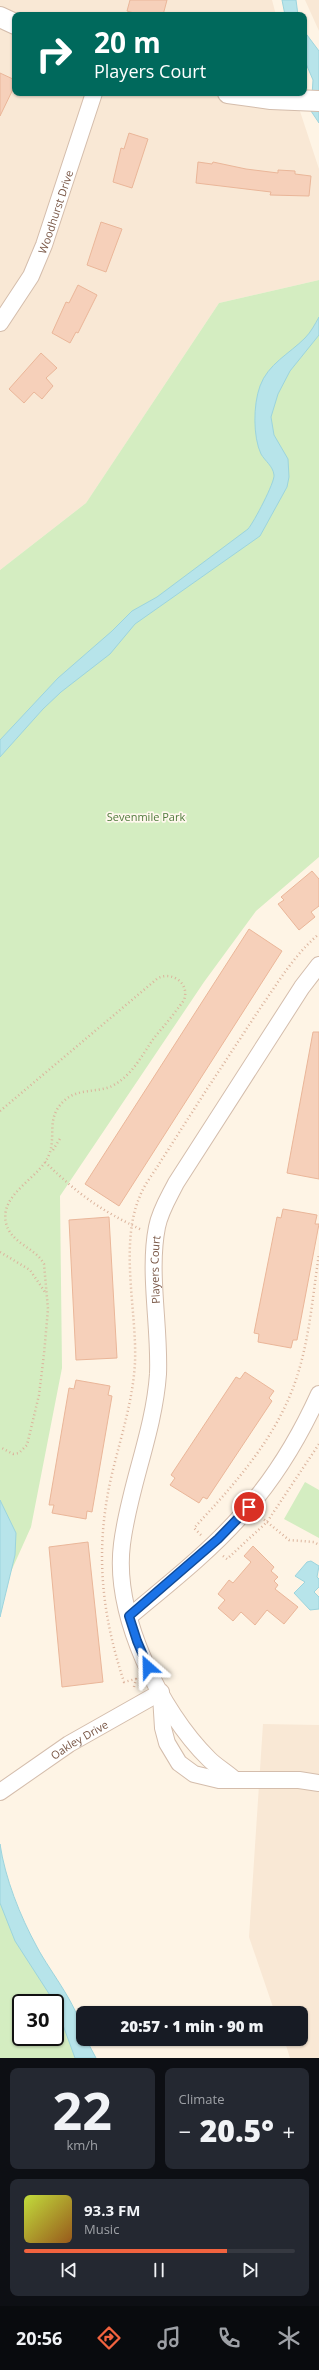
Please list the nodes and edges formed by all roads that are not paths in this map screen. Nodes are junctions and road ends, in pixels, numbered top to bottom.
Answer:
1 (0, 17) edge
2 (12, 23) edge
3 (93, 96) edge
4 (264, 96) edge
5 (311, 100) edge
6 (0, 323) edge
7 (319, 965) edge
8 (319, 1394) edge
9 (129, 1616) junction
10 (161, 1692) junction
11 (234, 1779) junction
12 (319, 1783) edge
13 (5, 1788) edge

1 - 2 street
3 - 6 street, Woodhurst Drive
4 - 5 street
7 - 9 street, Players Court
8 - 9 street
9 - 10 street, Players Court
10 - 11 street
10 - 11 street
10 - 13 street, Oakley Drive
11 - 12 street

